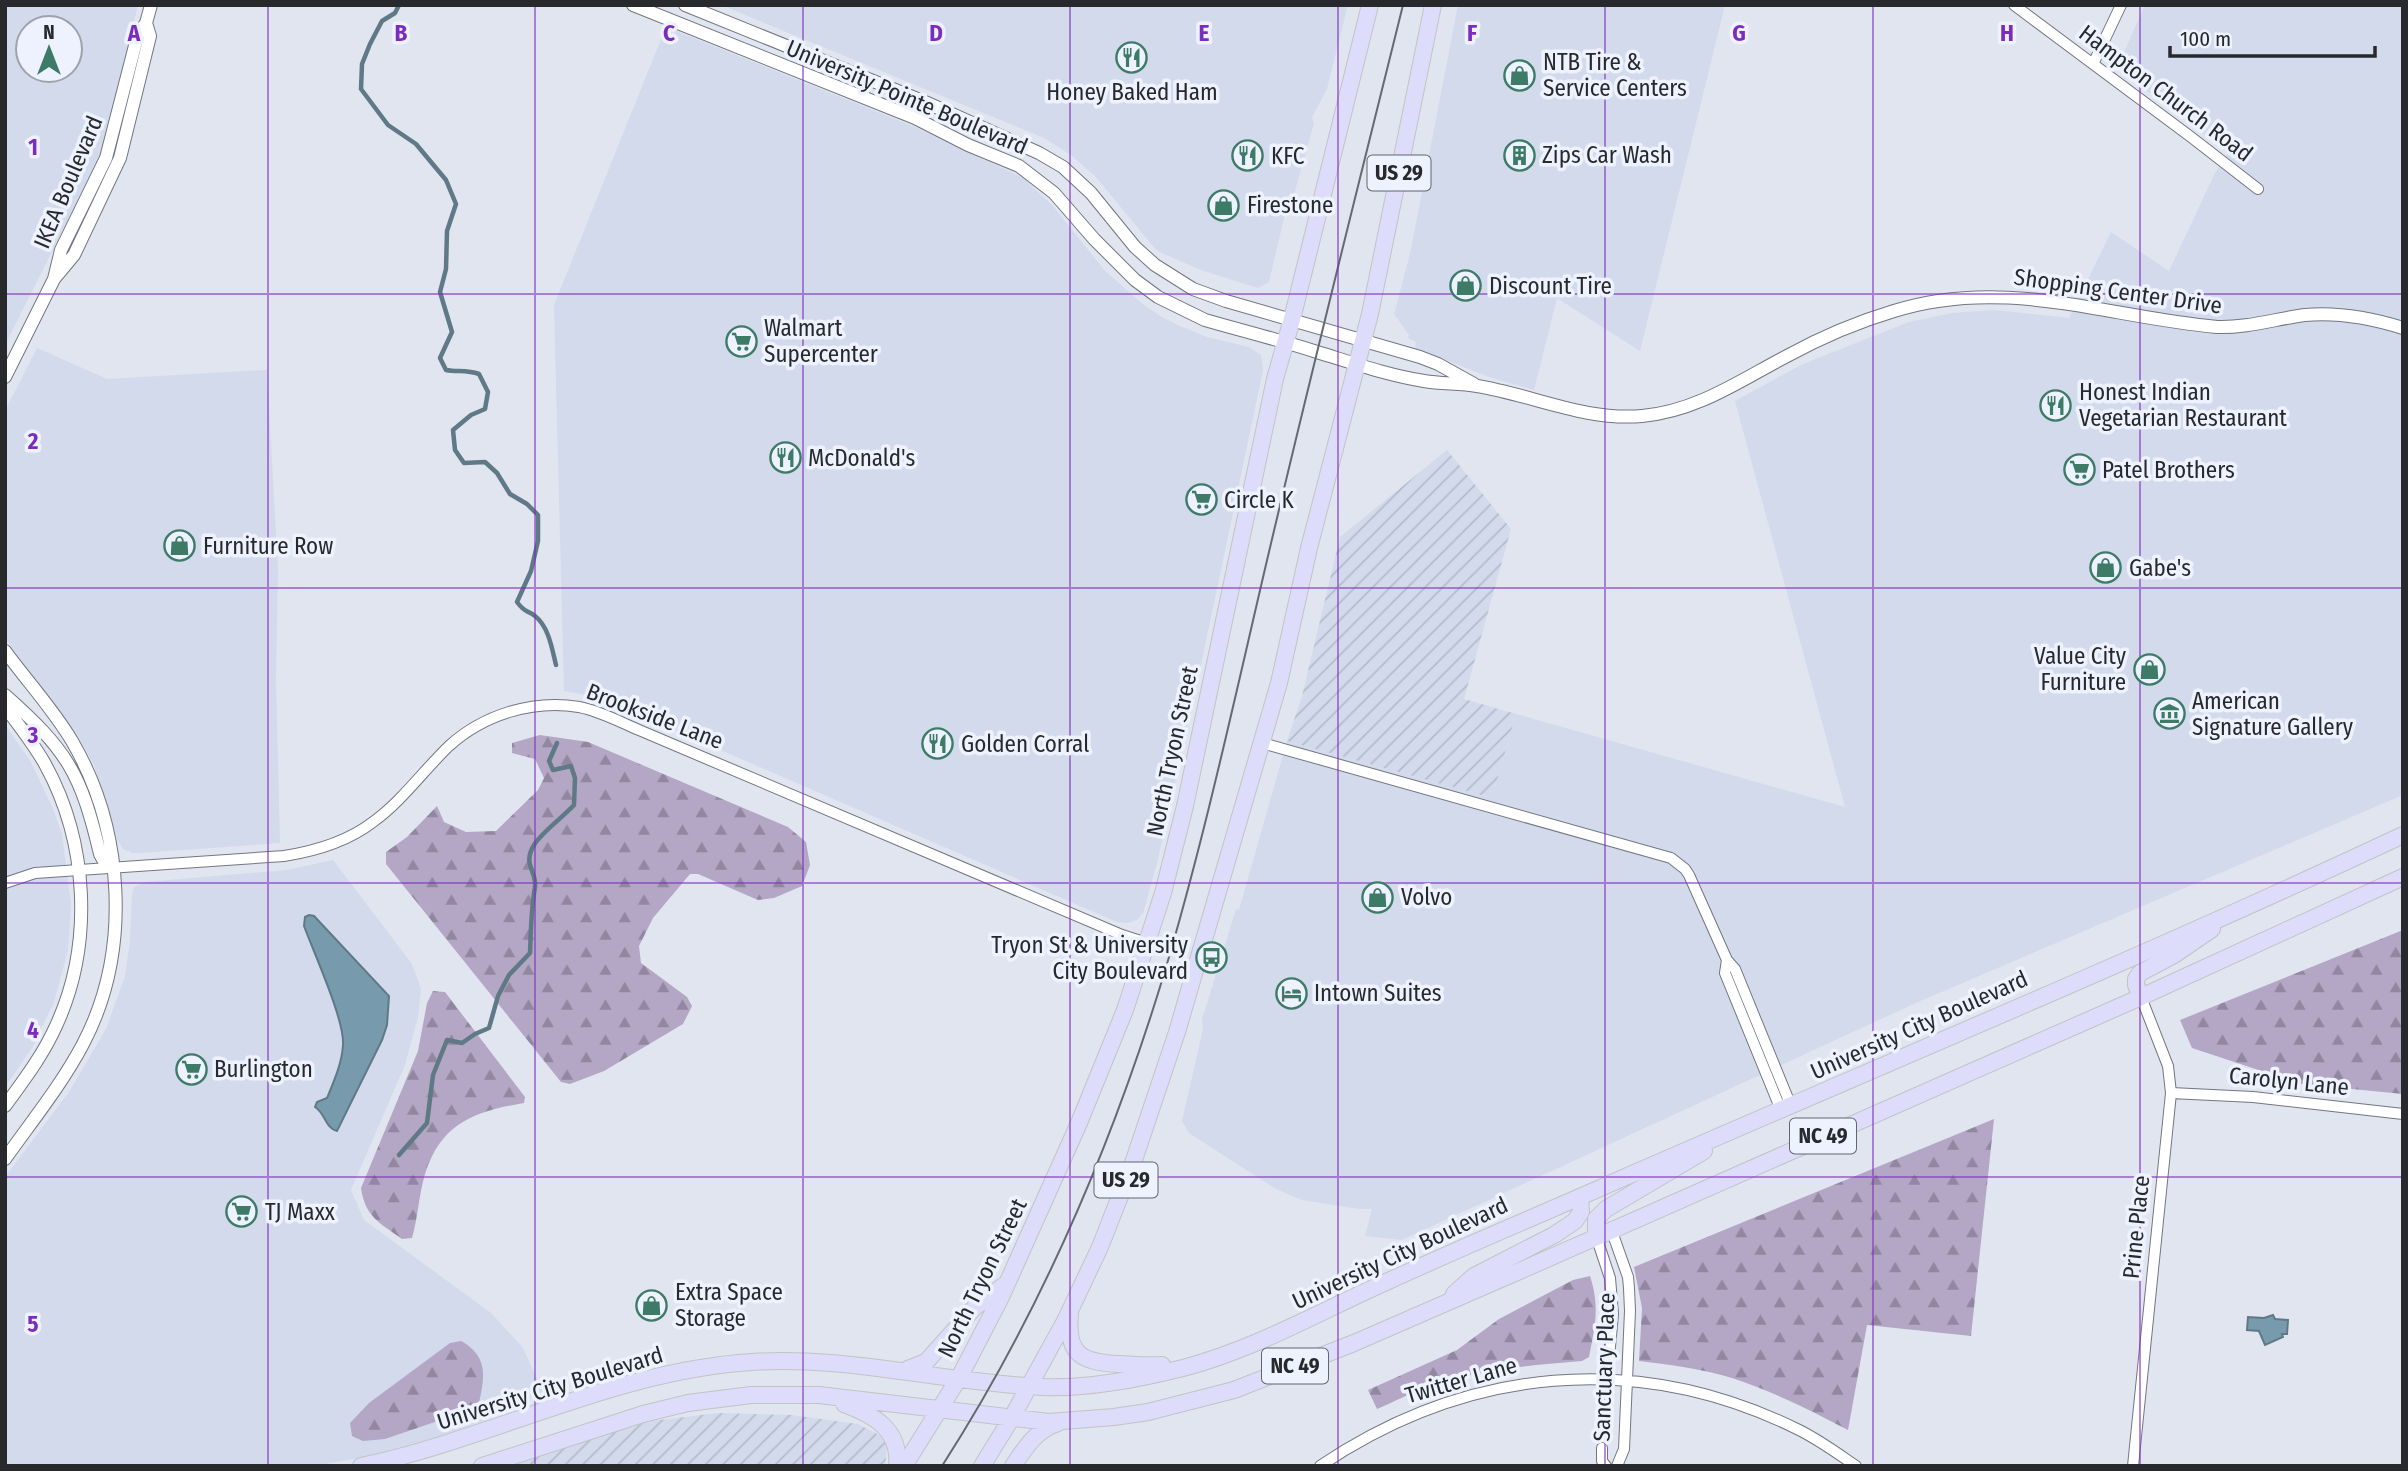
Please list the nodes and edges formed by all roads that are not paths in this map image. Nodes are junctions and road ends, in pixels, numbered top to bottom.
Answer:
1 (151, 5) edge
2 (633, 5) edge
3 (685, 5) edge
4 (1370, 5) edge
5 (1433, 5) edge
6 (2014, 5) edge
7 (2121, 5) edge
8 (2093, 64) junction
9 (2258, 189) dead end
10 (1292, 319) junction
11 (2403, 328) edge
12 (1328, 330) joint
13 (1363, 340) junction
14 (1285, 343) junction
15 (1323, 354) joint
16 (1357, 366) junction
17 (5, 377) edge
18 (1476, 386) junction
19 (5, 651) edge
20 (5, 695) edge
21 (5, 707) edge
22 (1262, 743) junction
23 (2403, 835) edge
24 (114, 868) junction
25 (78, 870) junction
26 (2403, 877) edge
27 (5, 883) edge
28 (2246, 906) junction
29 (1147, 943) junction
30 (2141, 997) junction
31 (2171, 1093) junction
32 (5, 1107) edge
33 (1786, 1108) junction
34 (2403, 1114) edge
35 (1736, 1128) junction
36 (5, 1159) edge
37 (1580, 1197) junction
38 (1611, 1229) junction
39 (1595, 1236) junction
40 (1008, 1283) junction
41 (1445, 1303) junction
42 (1072, 1306) junction
43 (1196, 1364) junction
44 (902, 1370) junction
45 (959, 1378) junction
46 (1608, 1379) junction
47 (1626, 1380) junction
48 (1028, 1386) junction
49 (819, 1395) junction
50 (939, 1410) junction
51 (1011, 1419) junction
52 (1065, 1421) junction
53 (1602, 1434) dead end
54 (1602, 1448) dead end
55 (361, 1466) edge
56 (482, 1466) edge
57 (897, 1466) edge
58 (904, 1466) edge
59 (982, 1466) edge
60 (1013, 1466) edge
61 (1320, 1466) edge
62 (1606, 1466) edge
63 (1616, 1466) edge
64 (1856, 1466) edge
65 (2133, 1466) edge

1 - 17 street, IKEA Boulevard
2 - 14 street, University Pointe Boulevard
3 - 10 street, University Pointe Boulevard
4 - 10 main road, North Tryon Street / US 29
5 - 13 main road, US 29
6 - 8 street, Hampton Church Road
7 - 8 street
8 - 9 street, Hampton Church Road
10 - 12 street, University Pointe Boulevard
10 - 14 main road, North Tryon Street / US 29
11 - 18 street, Shopping Center Drive
12 - 13 street, Shopping Center Drive
13 - 16 main road, US 29
13 - 18 street, Shopping Center Drive
14 - 15 street, University Pointe Boulevard
14 - 29 main road, North Tryon Street / US 29
15 - 16 street, Shopping Center Drive
16 - 18 street, Shopping Center Drive
16 - 22 main road, US 29
19 - 24 street
20 - 24 street
21 - 25 street
22 - 33 street
22 - 42 main road, US 29
23 - 28 main road, University City Boulevard / NC 49
24 - 25 street, Brookside Lane
24 - 29 street, Brookside Lane
24 - 36 street
25 - 27 street, Brookside Lane
25 - 32 street
26 - 30 main road, NC 49
28 - 30 main road
28 - 33 main road, University City Boulevard / NC 49
29 - 40 main road, North Tryon Street / US 29
30 - 31 street, Prine Place
30 - 38 main road, NC 49
31 - 34 street, Carolyn Lane
31 - 65 street, Prine Place
33 - 35 main road, University City Boulevard / NC 49
35 - 37 main road, University City Boulevard / NC 49
35 - 39 main road
37 - 41 main road
37 - 43 main road, University City Boulevard / NC 49
38 - 39 main road, NC 49
38 - 47 street, Sanctuary Place
39 - 41 main road, NC 49
39 - 46 street, Sanctuary Place
40 - 44 main road
40 - 45 main road, North Tryon Street
41 - 52 main road, NC 49
42 - 43 main road
42 - 48 main road, US 29
43 - 48 main road, University City Boulevard / NC 49
44 - 45 main road, University City Boulevard
44 - 55 main road, University City Boulevard
45 - 48 main road, University City Boulevard / NC 49
45 - 50 main road, North Tryon Street
46 - 47 street, Twitter Lane
46 - 53 street, Sanctuary Place
46 - 61 street, Twitter Lane
47 - 63 street, Sanctuary Place
47 - 64 street, Twitter Lane
48 - 51 main road
49 - 50 main road
49 - 56 main road
49 - 57 main road
50 - 51 main road
50 - 58 main road, North Tryon Street
51 - 52 main road, NC 49
51 - 59 main road
52 - 60 main road, NC 49
54 - 62 street, Sanctuary Place

